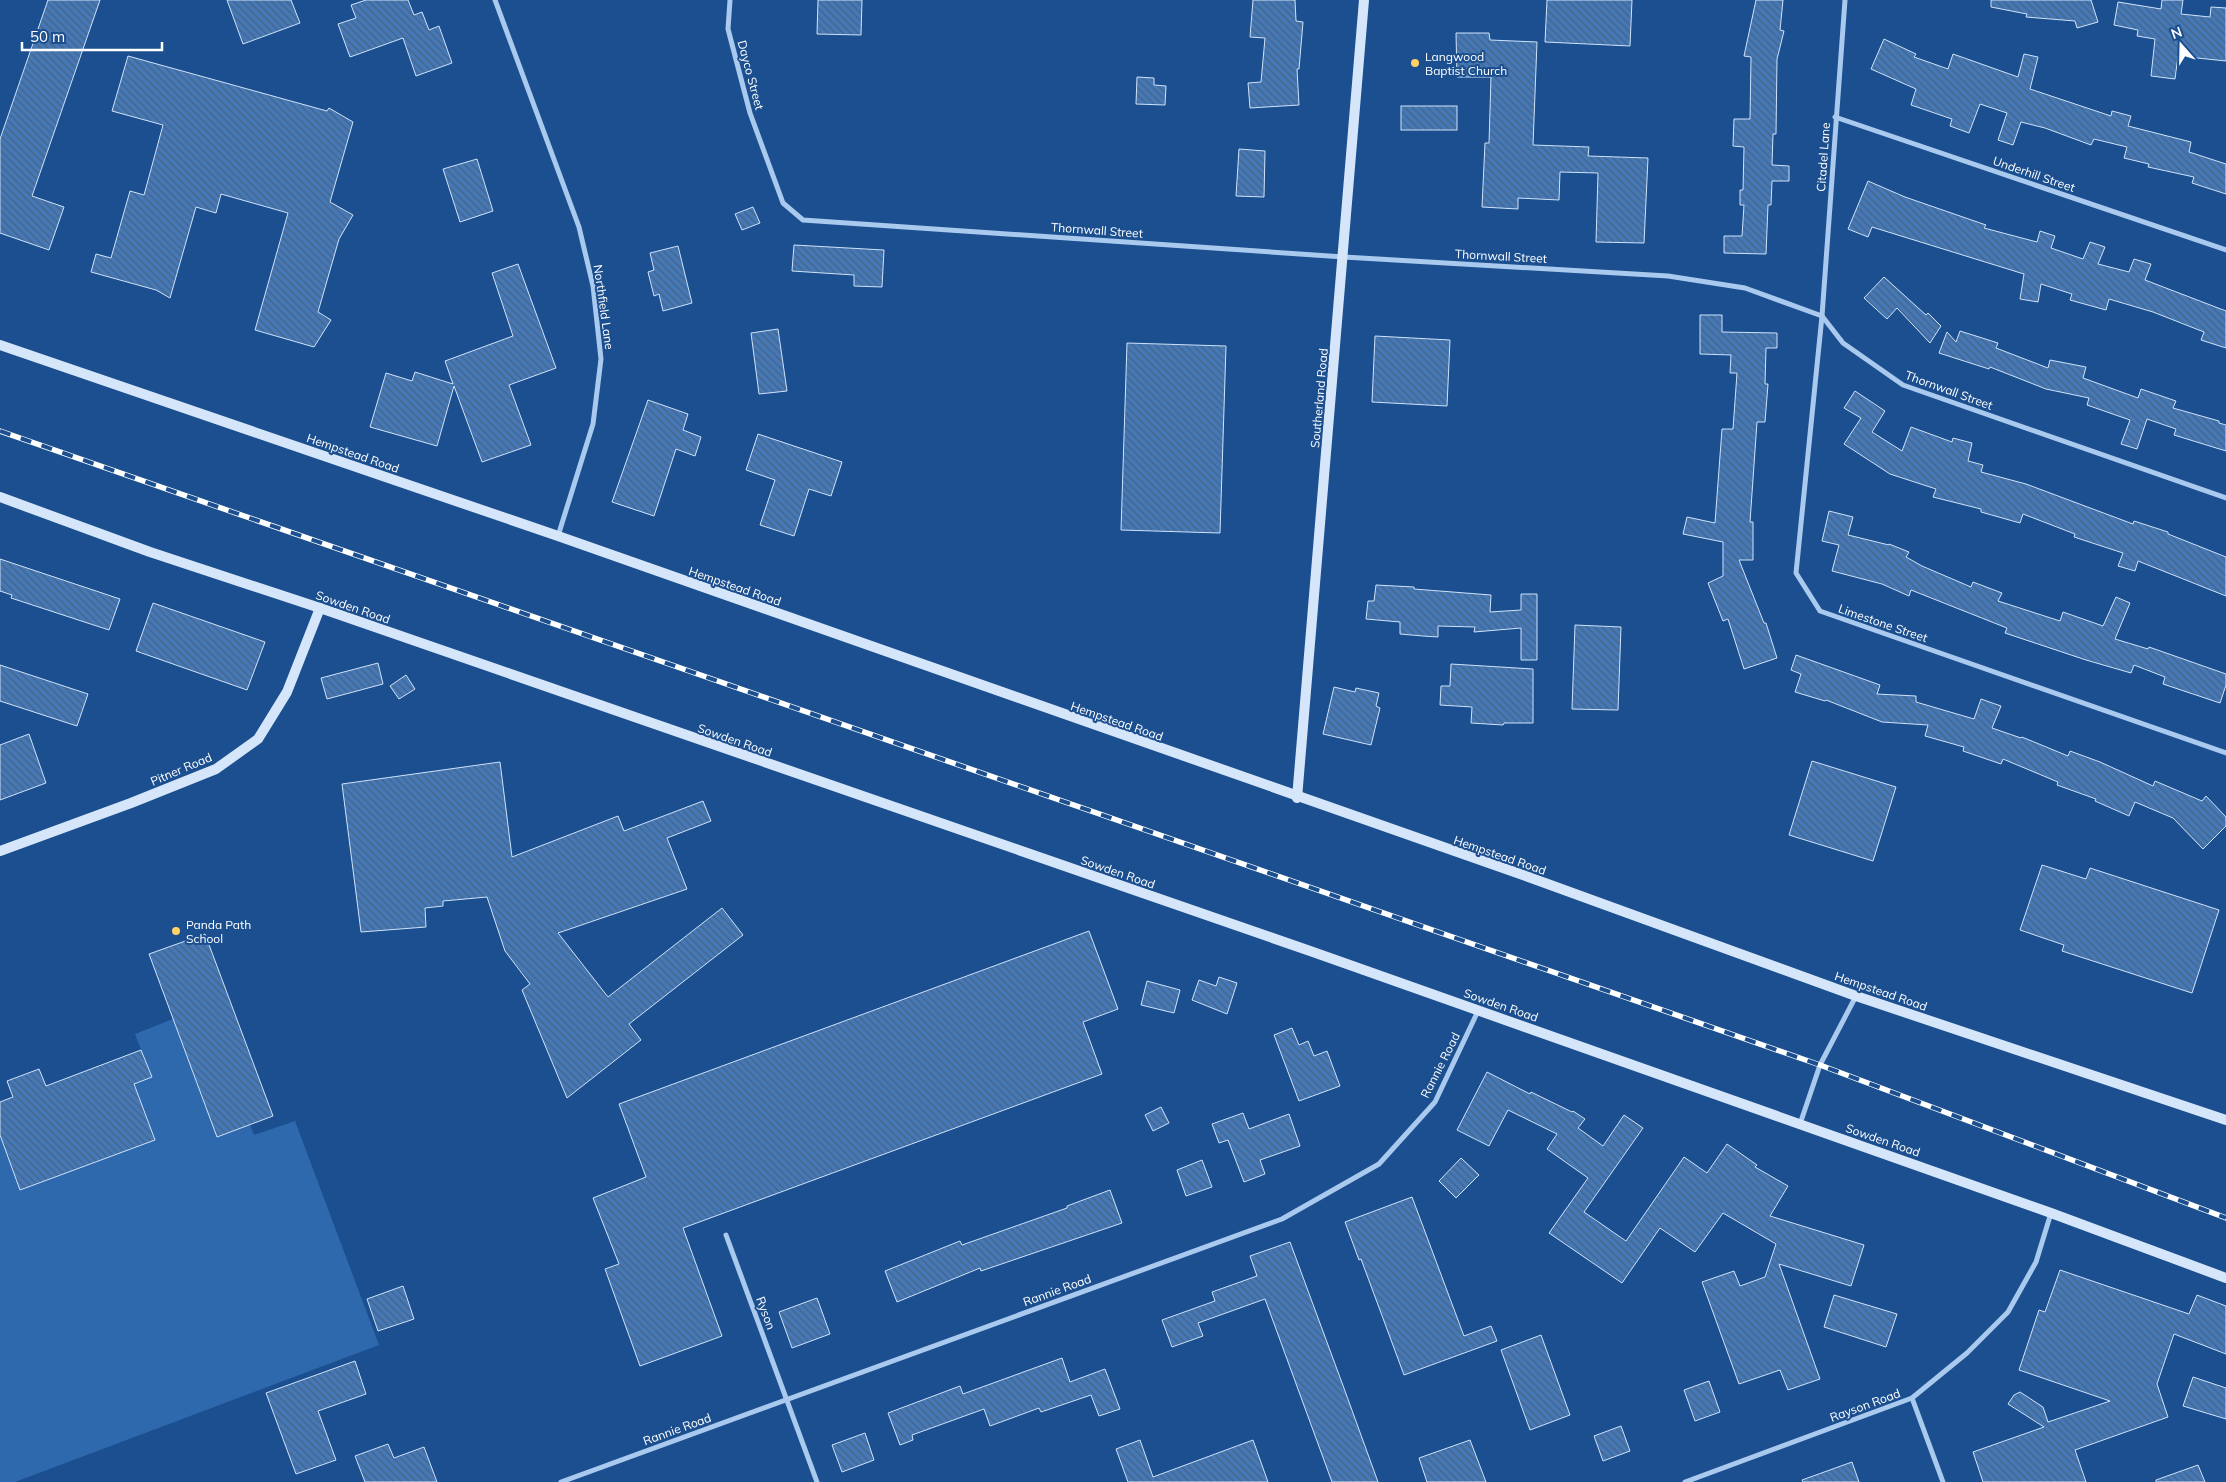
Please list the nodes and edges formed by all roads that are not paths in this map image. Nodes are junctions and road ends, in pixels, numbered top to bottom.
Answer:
1 (495, 0) edge
2 (730, 0) edge
3 (1364, 0) edge
4 (1846, 0) edge
5 (1836, 117) junction
6 (765, 154) joint
7 (2226, 250) edge
8 (1344, 257) junction
9 (1822, 316) junction
10 (0, 345) edge
11 (0, 497) edge
12 (2226, 498) edge
13 (558, 536) junction
14 (320, 608) junction
15 (2226, 754) edge
16 (1297, 798) junction
17 (0, 851) edge
18 (1856, 996) junction
19 (1478, 1010) junction
20 (2226, 1120) edge
21 (1800, 1124) junction
22 (2051, 1212) junction
23 (726, 1235) dead end
24 (2226, 1278) edge
25 (1912, 1398) junction
26 (786, 1399) junction
27 (561, 1482) edge
28 (817, 1482) edge
29 (1685, 1482) edge
30 (1943, 1482) edge

1 - 13 street, Northfield Lane
2 - 6 street, Dayco Street
3 - 8 street, Southerland Road
4 - 5 street, Citadel Lane
5 - 7 street, Underhill Street
5 - 9 street, Citadel Lane
6 - 8 street, Thornwall Street
8 - 9 street, Thornwall Street
8 - 16 street, Southerland Road
9 - 12 street, Thornwall Street
9 - 15 street, Limestone Street
10 - 13 street, Hempstead Road
11 - 14 street, Sowden Road
13 - 16 street, Hempstead Road
14 - 17 street, Pitner Road
14 - 19 street, Sowden Road
16 - 18 street, Hempstead Road
18 - 20 street, Hempstead Road
18 - 21 street
19 - 21 street, Sowden Road
19 - 26 street, Rannie Road
21 - 22 street, Sowden Road
22 - 24 street, Sowden Road
22 - 25 street, Rayson Road
23 - 26 street, Ryson
25 - 29 street, Rayson Road
25 - 30 street
26 - 27 street, Rannie Road
26 - 28 street, Ryson

